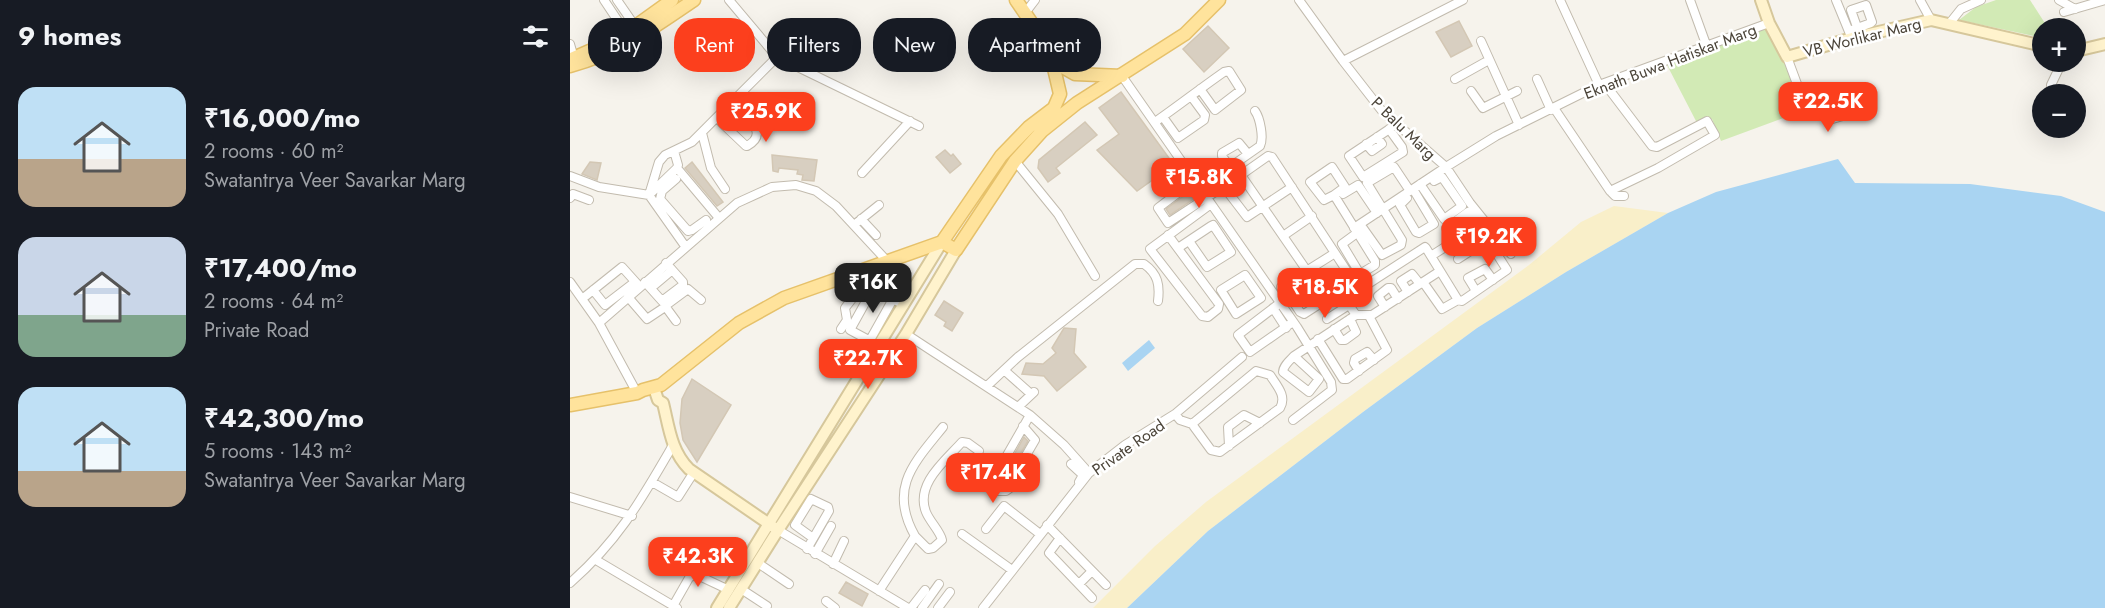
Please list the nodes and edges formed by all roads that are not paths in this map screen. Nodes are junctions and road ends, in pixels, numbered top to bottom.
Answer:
1 (604, 0) edge
2 (617, 0) edge
3 (672, 0) edge
4 (694, 0) edge
5 (729, 0) edge
6 (1016, 0) edge
7 (1035, 0) edge
8 (1219, 0) edge
9 (1299, 0) edge
10 (1463, 0) edge
11 (1560, 0) edge
12 (1690, 0) edge
13 (1761, 0) edge
14 (1836, 0) edge
15 (1920, 0) edge
16 (1981, 0) edge
17 (2059, 0) edge
18 (2105, 0) edge
19 (2075, 9) junction
20 (2064, 12) dead end
21 (1025, 13) junction
22 (620, 18) edge
23 (625, 18) edge
24 (647, 18) edge
25 (1029, 18) edge
26 (1931, 20) junction
27 (1769, 23) junction
28 (1949, 24) junction
29 (1857, 27) dead end
30 (1850, 34) junction
31 (1481, 41) dead end
32 (2032, 43) edge
33 (570, 44) edge
34 (2105, 44) edge
35 (767, 45) edge
36 (1707, 47) junction
37 (2086, 49) edge
38 (588, 52) edge
39 (1787, 57) junction
40 (1490, 60) junction
41 (571, 61) edge
42 (1343, 61) junction
43 (767, 67) edge
44 (808, 72) edge
45 (1055, 72) edge
46 (1072, 72) edge
47 (1122, 76) junction
48 (1455, 79) dead end
49 (1537, 79) dead end
50 (1602, 84) junction
51 (1200, 89) junction
52 (1471, 91) dead end
53 (1517, 91) dead end
54 (1191, 96) junction
55 (1506, 97) junction
56 (1553, 109) junction
57 (1255, 111) dead end
58 (1860, 111) dead end
59 (1162, 117) junction
60 (717, 118) junction
61 (910, 122) junction
62 (1155, 122) junction
63 (1519, 125) junction
64 (725, 126) junction
65 (920, 126) dead end
66 (1393, 127) junction
67 (702, 133) junction
68 (674, 151) junction
69 (1248, 154) junction
70 (1015, 161) junction
71 (1446, 166) junction
72 (1230, 167) junction
73 (1207, 171) dead end
74 (862, 173) dead end
75 (675, 175) junction
76 (1241, 175) junction
77 (570, 176) edge
78 (1213, 179) junction
79 (1195, 180) junction
80 (1224, 187) junction
81 (1292, 187) junction
82 (1200, 188) junction
83 (660, 189) junction
84 (725, 189) dead end
85 (1416, 189) junction
86 (1610, 190) junction
87 (571, 194) edge
88 (649, 195) junction
89 (1624, 196) dead end
90 (1335, 197) junction
91 (589, 200) dead end
92 (1209, 201) junction
93 (879, 205) dead end
94 (661, 206) junction
95 (1263, 207) junction
96 (1381, 212) junction
97 (669, 216) junction
98 (1312, 216) junction
99 (719, 218) junction
100 (861, 219) junction
101 (1481, 221) junction
102 (704, 224) junction
103 (682, 225) junction
104 (854, 225) junction
105 (1359, 228) junction
106 (675, 231) junction
107 (1483, 232) dead end
108 (876, 235) dead end
109 (1168, 235) junction
110 (1283, 236) junction
111 (1456, 240) junction
112 (1189, 241) junction
113 (942, 242) junction
114 (686, 246) junction
115 (1178, 248) junction
116 (1475, 248) dead end
117 (956, 250) junction
118 (1335, 253) junction
119 (1466, 254) junction
120 (1511, 254) dead end
121 (1431, 256) junction
122 (1458, 259) dead end
123 (887, 261) junction
124 (666, 263) junction
125 (1308, 270) junction
126 (1440, 271) junction
127 (670, 272) dead end
128 (1095, 276) dead end
129 (844, 277) junction
130 (1264, 280) junction
131 (1493, 280) junction
132 (570, 282) edge
133 (1422, 283) junction
134 (642, 285) junction
135 (1283, 286) junction
136 (1254, 287) junction
137 (593, 290) junction
138 (1476, 291) junction
139 (1408, 292) junction
140 (1273, 293) junction
141 (628, 297) junction
142 (1398, 298) junction
143 (582, 299) junction
144 (893, 299) junction
145 (701, 300) dead end
146 (1327, 300) junction
147 (1458, 300) junction
148 (668, 301) junction
149 (1158, 301) dead end
150 (1280, 303) junction
151 (904, 305) junction
152 (1349, 305) junction
153 (1385, 307) junction
154 (1272, 308) junction
155 (662, 309) junction
156 (1369, 316) junction
157 (1353, 317) junction
158 (1327, 319) dead end
159 (599, 323) junction
160 (1295, 325) junction
161 (844, 328) junction
162 (1286, 328) junction
163 (1334, 329) junction
164 (906, 334) junction
165 (1318, 339) junction
166 (874, 343) junction
167 (1309, 345) junction
168 (1294, 356) junction
169 (1242, 357) dead end
170 (1374, 360) junction
171 (1004, 370) junction
172 (1359, 371) junction
173 (987, 386) junction
174 (660, 392) junction
175 (637, 393) junction
176 (570, 405) edge
177 (1018, 407) junction
178 (1175, 414) junction
179 (1030, 415) junction
180 (1293, 420) dead end
181 (1190, 423) junction
182 (1260, 423) junction
183 (1023, 426) junction
184 (943, 427) dead end
185 (673, 445) junction
186 (1229, 446) junction
187 (979, 452) dead end
188 (1070, 463) junction
189 (694, 472) junction
190 (1089, 473) junction
191 (652, 482) junction
192 (1079, 482) junction
193 (570, 497) edge
194 (797, 510) junction
195 (632, 516) junction
196 (1047, 525) junction
197 (831, 526) dead end
198 (773, 527) junction
199 (986, 529) dead end
200 (962, 534) dead end
201 (1040, 534) junction
202 (915, 536) junction
203 (813, 538) junction
204 (1060, 538) junction
205 (807, 549) junction
206 (839, 549) dead end
207 (815, 554) junction
208 (596, 560) junction
209 (758, 563) junction
210 (833, 564) junction
211 (1012, 570) junction
212 (1092, 570) junction
213 (571, 580) edge
214 (789, 584) dead end
215 (939, 584) dead end
216 (1079, 584) junction
217 (1106, 585) dead end
218 (741, 589) junction
219 (729, 590) junction
220 (925, 590) dead end
221 (879, 591) junction
222 (950, 592) dead end
223 (1092, 598) dead end
224 (826, 602) dead end
225 (767, 606) dead end
226 (675, 607) edge
227 (906, 607) edge
228 (717, 608) edge
229 (729, 608) edge
230 (835, 608) edge
231 (922, 608) edge
232 (938, 608) edge
233 (983, 608) edge

1 - 22 street
2 - 23 street
3 - 24 main road
4 - 41 main road
5 - 35 street
6 - 21 main road
7 - 21 street
8 - 47 main road
9 - 42 street, P Balu Marg
10 - 42 street
11 - 50 street
12 - 36 street
13 - 27 main road
14 - 30 street
15 - 26 street
16 - 28 street
17 - 19 street
18 - 19 street
19 - 20 street
21 - 25 main road
26 - 28 main road, VB Worlikar Marg
26 - 30 main road, VB Worlikar Marg
27 - 36 street, Eknath Buwa Hatiskar Marg
27 - 39 main road
28 - 32 main road, VB Worlikar Marg
29 - 30 street
30 - 39 main road, VB Worlikar Marg
31 - 40 street
33 - 41 street
34 - 37 main road
36 - 50 street, Eknath Buwa Hatiskar Marg
38 - 41 main road
39 - 58 street
40 - 48 street
40 - 55 street
42 - 66 street, P Balu Marg
43 - 60 street
44 - 61 street
45 - 113 main road
46 - 47 main road
47 - 62 street
47 - 70 main road
49 - 56 street
50 - 56 street, Eknath Buwa Hatiskar Marg
50 - 86 street
51 - 51 street
51 - 54 street
52 - 55 street
53 - 55 street
54 - 59 street
54 - 59 street
55 - 63 street
56 - 63 street, Eknath Buwa Hatiskar Marg
56 - 86 street
57 - 69 street
59 - 62 street
60 - 64 street
60 - 67 street
61 - 65 street
61 - 74 street
62 - 79 street
63 - 71 street, Eknath Buwa Hatiskar Marg
64 - 64 street
66 - 66 street
66 - 71 street, P Balu Marg
67 - 68 street
67 - 84 street
68 - 75 street
68 - 88 street
69 - 72 street
69 - 72 street
70 - 117 main road
70 - 128 street
71 - 85 street, Eknath Buwa Hatiskar Marg
71 - 101 street, P Balu Marg
72 - 78 street
73 - 78 street
75 - 83 street
75 - 99 street
76 - 80 street
76 - 81 street
76 - 95 street
77 - 88 street
78 - 82 street
79 - 82 street
79 - 92 street
80 - 92 street
80 - 95 street
81 - 95 street
81 - 98 street
82 - 92 street
83 - 88 street
83 - 94 street
85 - 85 street
85 - 85 street
85 - 96 street, Eknath Buwa Hatiskar Marg
85 - 96 street
86 - 89 street
87 - 91 street
88 - 94 street
90 - 90 street
90 - 96 street
90 - 105 street
92 - 109 street
92 - 130 street
93 - 100 street
94 - 97 street
95 - 110 street
96 - 105 street, Eknath Buwa Hatiskar Marg
96 - 105 street
97 - 103 street
97 - 106 street
98 - 110 street
98 - 118 street
99 - 102 street
99 - 104 street
100 - 104 street
100 - 108 street
101 - 111 street
101 - 120 street, P Balu Marg
102 - 103 street
102 - 114 street
103 - 106 street
104 - 123 street
105 - 105 street
106 - 114 street
107 - 131 street
109 - 115 street
109 - 115 street
110 - 125 street
111 - 119 street
111 - 121 street
112 - 112 street
112 - 115 street
113 - 117 main road
113 - 123 main road
113 - 151 main road
114 - 124 street
116 - 119 street
117 - 164 main road
118 - 125 street
118 - 146 street
119 - 122 street
121 - 126 street
121 - 152 street
123 - 129 main road
124 - 134 street
124 - 148 street
125 - 135 street
125 - 146 street
126 - 133 street
126 - 147 street
127 - 134 street
129 - 161 street
129 - 174 main road
130 - 136 street
130 - 140 street
131 - 138 street
131 - 138 street
132 - 143 street
133 - 139 street
133 - 139 street
133 - 147 street
134 - 137 street
134 - 137 street
134 - 141 street
134 - 148 street
134 - 155 street
135 - 140 street
135 - 146 street
136 - 136 street
137 - 143 street
138 - 147 street
139 - 142 street
140 - 150 street
141 - 155 street
141 - 159 street
142 - 153 street
142 - 153 street
143 - 159 street
144 - 151 street
144 - 161 street
144 - 166 street
145 - 148 street
148 - 155 street
149 - 171 street
150 - 154 street
150 - 160 street
151 - 166 main road
152 - 157 street
152 - 158 street
153 - 156 street
154 - 162 street
154 - 162 street
156 - 157 street
156 - 170 street
157 - 163 street
157 - 163 street
159 - 175 street
160 - 162 street
160 - 167 street
161 - 166 street
163 - 165 street
164 - 173 street
164 - 194 main road
165 - 167 street
165 - 172 street
166 - 198 main road
167 - 168 street
167 - 180 street
168 - 168 street
169 - 178 street, Private Road
170 - 172 street
170 - 172 street
171 - 173 street
171 - 177 street
173 - 177 street
174 - 175 main road
174 - 185 main road
175 - 176 main road
177 - 179 street
178 - 181 street
178 - 190 street, Private Road
179 - 183 street
179 - 188 street
181 - 182 street
181 - 186 street
182 - 186 street
182 - 186 street
183 - 183 street
184 - 202 street
185 - 189 main road
185 - 191 street
187 - 202 street
188 - 190 street
188 - 192 street
189 - 191 street
189 - 198 main road
190 - 192 street, Private Road
191 - 195 street
192 - 196 street, Private Road
193 - 195 street
194 - 198 main road
194 - 203 street
194 - 203 street
195 - 208 street
196 - 201 street, Private Road
196 - 204 street
197 - 207 street
198 - 205 street
198 - 209 main road
198 - 219 main road
199 - 201 street
200 - 211 street
201 - 211 street, Private Road
202 - 221 street
203 - 205 street
204 - 212 street
204 - 216 street
205 - 207 street
206 - 210 street
207 - 210 street
208 - 213 street
208 - 226 street
209 - 214 street
209 - 218 main road
210 - 221 street
211 - 233 street, Private Road
212 - 216 street
212 - 217 street
215 - 231 street
216 - 223 street
218 - 225 street
218 - 229 main road
219 - 226 street
219 - 228 main road
220 - 227 street
221 - 227 street
222 - 232 street
224 - 230 street

